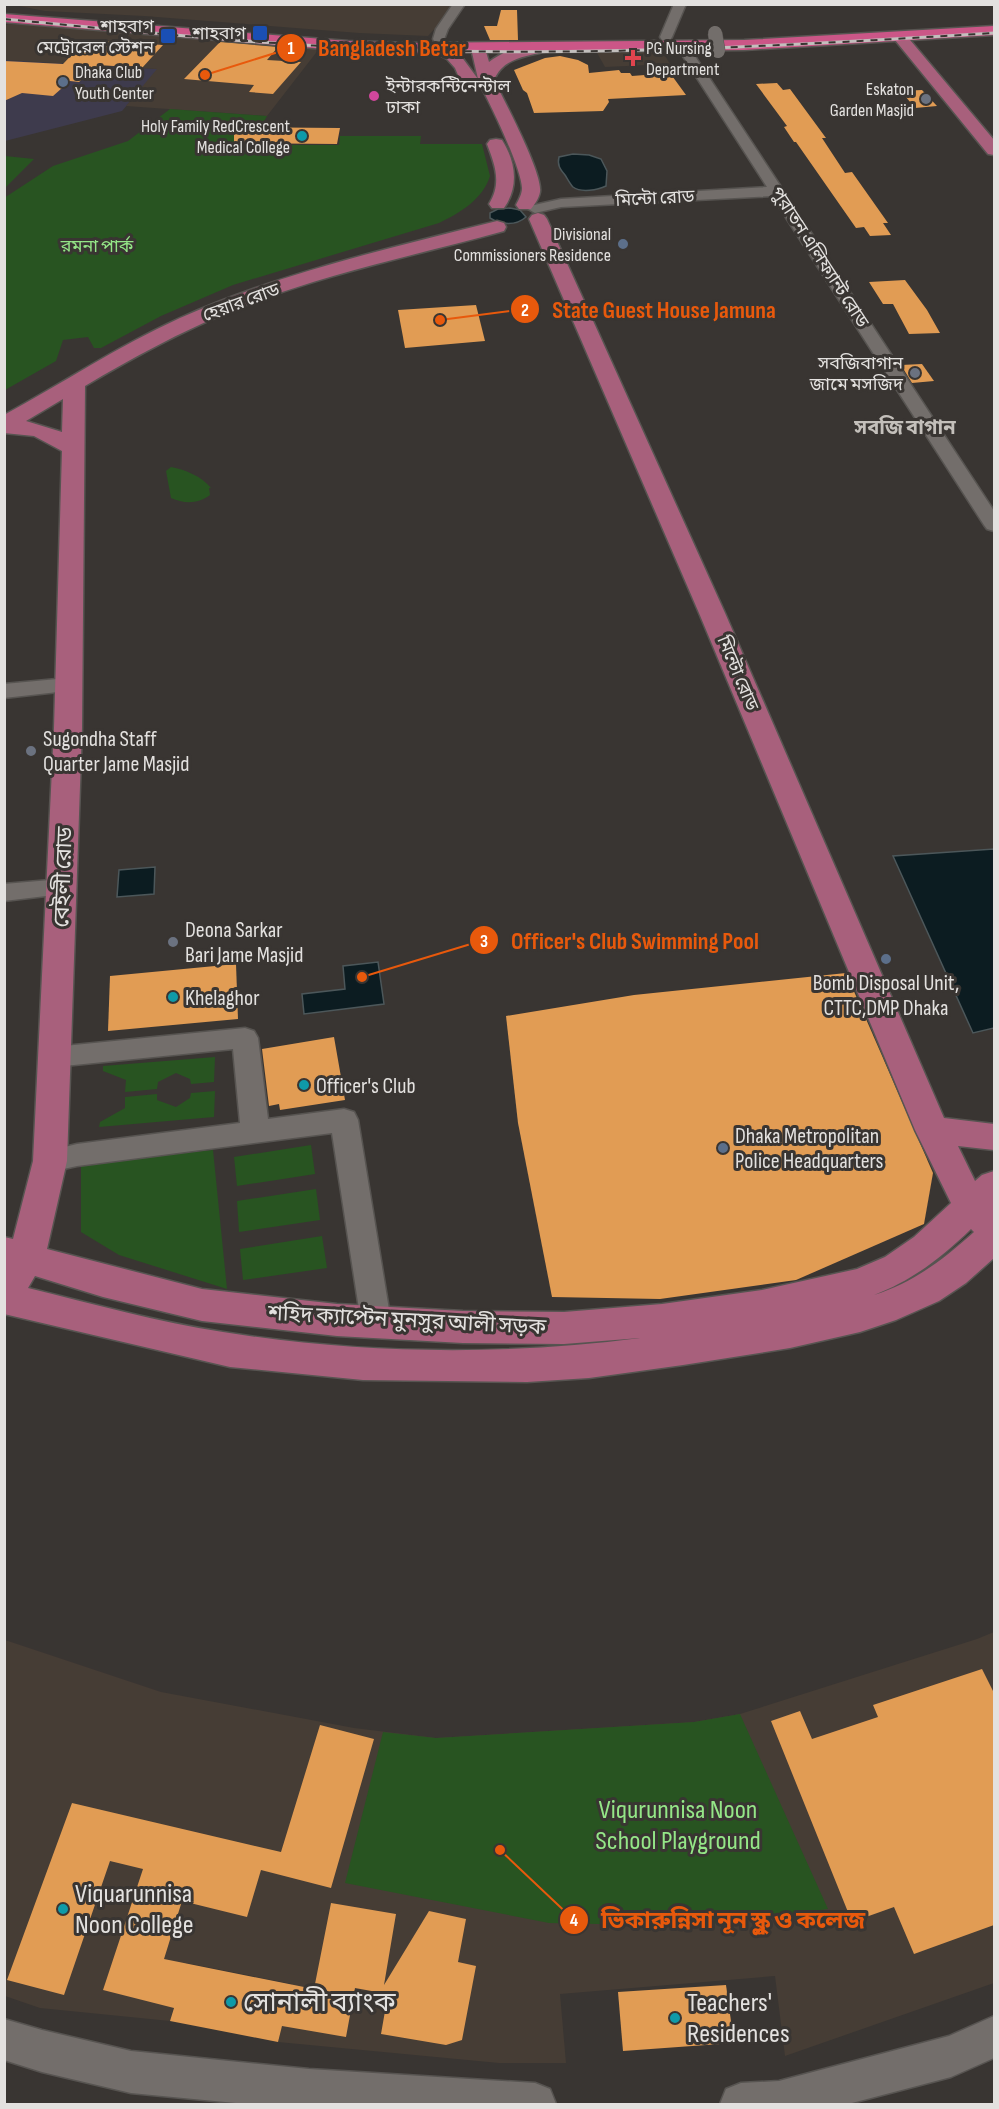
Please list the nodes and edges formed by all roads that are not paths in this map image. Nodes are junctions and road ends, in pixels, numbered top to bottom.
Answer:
1 (6, 4) edge
2 (459, 4) edge
3 (680, 4) edge
4 (4, 11) edge
5 (35, 17) junction
6 (4, 19) edge
7 (994, 22) edge
8 (994, 31) edge
9 (715, 33) dead end
10 (666, 37) junction
11 (900, 37) junction
12 (440, 39) junction
13 (471, 45) junction
14 (682, 47) junction
15 (411, 48) junction
16 (542, 48) junction
17 (718, 51) dead end
18 (479, 81) junction
19 (994, 150) edge
20 (776, 191) junction
21 (487, 209) junction
22 (529, 216) junction
23 (74, 383) junction
24 (4, 407) edge
25 (4, 425) edge
26 (74, 449) junction
27 (985, 496) edge
28 (994, 525) edge
29 (68, 685) junction
30 (4, 691) edge
31 (62, 887) junction
32 (4, 893) edge
33 (54, 1057) junction
34 (932, 1130) junction
35 (255, 1132) junction
36 (994, 1137) edge
37 (50, 1161) junction
38 (986, 1207) edge
39 (994, 1236) edge
40 (16, 1254) edge
41 (4, 1297) edge
42 (376, 1322) junction
43 (665, 1335) junction
44 (994, 2037) edge
45 (4, 2038) edge
46 (308, 2097) edge
47 (535, 2104) edge
48 (741, 2104) edge

1 - 5 highway
2 - 12 street
3 - 10 street
4 - 5 highway
5 - 6 highway
5 - 12 highway
5 - 15 highway
7 - 10 highway
8 - 11 highway
9 - 17 street, bridge
10 - 13 highway
11 - 14 highway
11 - 19 main road
12 - 13 highway
13 - 15 highway
13 - 16 highway
13 - 18 main road, মিন্টো রোড
14 - 16 highway
14 - 20 street, পুরাতন এলিফ্যান্ট রোড
15 - 18 main road
16 - 18 main road
18 - 21 main road, মিন্টো রোড
18 - 22 main road, মিন্টো রোড
20 - 22 street, মিন্টো রোড
20 - 27 street, পুরাতন এলিফ্যান্ট রোড
21 - 22 main road
21 - 22 main road
21 - 24 main road
22 - 23 main road, হেয়ার রোড
22 - 34 main road, মিন্টো রোড
23 - 25 main road, হেয়ার রোড
23 - 26 main road, বেইলী রোড
25 - 26 main road
26 - 29 main road, বেইলী রোড
27 - 28 street, পুরাতন এলিফ্যান্ট রোড
29 - 30 street
29 - 31 main road, বেইলী রোড
31 - 32 street
31 - 33 main road, বেইলী রোড
33 - 35 street
33 - 37 main road, বেইলী রোড
34 - 36 main road
34 - 38 main road, মিন্টো রোড
35 - 37 street
35 - 42 street
37 - 40 main road, বেইলী রোড
38 - 43 main road, শহিদ ক্যাপ্টেন মুনসুর আলী সড়ক
39 - 43 main road, শহিদ ক্যাপ্টেন মুনসুর আলী সড়ক
40 - 41 main road, বেইলী রোড
40 - 42 main road, শহিদ ক্যাপ্টেন মুনসুর আলী সড়ক
41 - 43 main road, শহিদ ক্যাপ্টেন মুনসুর আলী সড়ক
42 - 43 main road, শহিদ ক্যাপ্টেন মুনসুর আলী সড়ক
44 - 48 street
45 - 46 street
46 - 47 street

